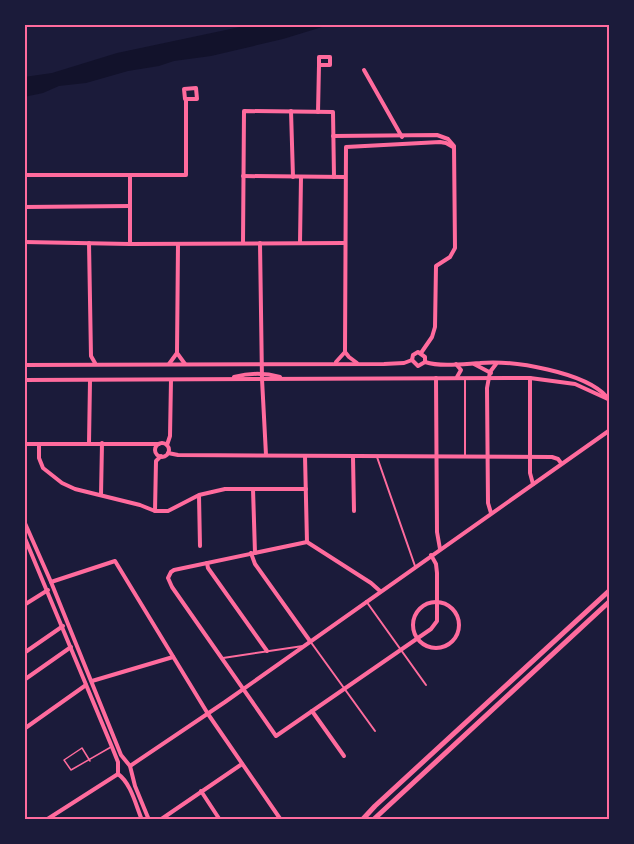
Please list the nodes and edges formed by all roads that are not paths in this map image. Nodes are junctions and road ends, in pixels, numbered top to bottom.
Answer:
1 (319, 65) dead end
2 (364, 70) dead end
3 (186, 99) dead end
4 (291, 111) junction
5 (318, 112) junction
6 (426, 135) junction
7 (333, 136) junction
8 (409, 136) junction
9 (402, 137) junction
10 (426, 143) junction
11 (410, 144) junction
12 (454, 148) junction
13 (130, 175) junction
14 (24, 176) edge
15 (243, 176) junction
16 (293, 177) junction
17 (301, 177) junction
18 (334, 177) junction
19 (345, 177) junction
20 (130, 206) junction
21 (24, 207) edge
22 (24, 242) edge
23 (89, 243) junction
24 (243, 243) junction
25 (260, 243) junction
26 (300, 243) junction
27 (344, 243) junction
28 (130, 244) junction
29 (178, 244) junction
30 (345, 352) junction
31 (177, 353) junction
32 (421, 353) junction
33 (412, 360) junction
34 (424, 362) junction
35 (96, 363) junction
36 (262, 363) junction
37 (334, 363) junction
38 (497, 363) junction
39 (168, 364) junction
40 (185, 364) junction
41 (361, 364) junction
42 (456, 364) junction
43 (473, 364) junction
44 (24, 365) edge
45 (519, 365) junction
46 (490, 372) junction
47 (262, 377) junction
48 (457, 377) junction
49 (517, 377) junction
50 (436, 378) junction
51 (465, 378) junction
52 (488, 378) junction
53 (495, 378) junction
54 (530, 378) junction
55 (171, 380) junction
56 (24, 381) edge
57 (90, 381) junction
58 (610, 400) edge
59 (610, 430) edge
60 (24, 444) edge
61 (39, 444) junction
62 (89, 444) junction
63 (102, 444) junction
64 (159, 444) junction
65 (167, 445) junction
66 (168, 453) junction
67 (266, 455) junction
68 (161, 456) junction
69 (305, 456) junction
70 (353, 456) junction
71 (377, 457) junction
72 (437, 457) junction
73 (465, 457) junction
74 (488, 457) junction
75 (531, 457) junction
76 (561, 463) junction
77 (533, 484) junction
78 (253, 489) junction
79 (306, 489) junction
80 (101, 495) junction
81 (199, 495) junction
82 (154, 511) junction
83 (354, 511) dead end
84 (491, 513) junction
85 (24, 521) edge
86 (24, 536) edge
87 (307, 542) junction
88 (200, 546) dead end
89 (440, 549) junction
90 (253, 553) junction
91 (431, 555) junction
92 (207, 563) junction
93 (415, 566) junction
94 (51, 582) junction
95 (48, 590) junction
96 (610, 590) edge
97 (380, 591) junction
98 (366, 601) junction
99 (610, 601) edge
100 (437, 602) junction
101 (24, 605) edge
102 (63, 626) junction
103 (417, 639) junction
104 (310, 641) junction
105 (303, 646) junction
106 (71, 647) junction
107 (401, 650) junction
108 (267, 651) junction
109 (24, 653) edge
110 (173, 657) junction
111 (222, 658) junction
112 (24, 680) edge
113 (92, 681) junction
114 (86, 685) junction
115 (426, 685) dead end
116 (243, 688) junction
117 (345, 688) junction
118 (312, 711) junction
119 (208, 714) junction
120 (24, 729) edge
121 (375, 731) dead end
122 (112, 747) junction
123 (344, 756) dead end
124 (90, 761) junction
125 (126, 762) junction
126 (242, 764) junction
127 (118, 765) junction
128 (130, 768) junction
129 (120, 775) junction
130 (201, 791) junction
131 (281, 819) edge
132 (46, 820) edge
133 (142, 820) edge
134 (149, 820) edge
135 (160, 820) edge
136 (220, 820) edge
137 (362, 820) edge
138 (373, 820) edge

1 - 5 street
2 - 9 street
3 - 13 street
4 - 5 street
4 - 15 street
4 - 16 street
5 - 7 street
6 - 8 street
6 - 10 street
6 - 12 street
7 - 9 street
7 - 18 street
8 - 9 street
8 - 11 street
10 - 11 street
10 - 12 street
11 - 19 street
12 - 32 street
13 - 14 street
13 - 20 street
15 - 16 street
15 - 24 street
16 - 17 street
17 - 18 street
17 - 26 street
18 - 19 street
19 - 27 street
20 - 21 street
20 - 28 street
22 - 23 street
23 - 28 street
23 - 35 street
24 - 25 street
24 - 29 street
25 - 26 street
25 - 36 street
26 - 27 street
27 - 30 street
28 - 29 street
29 - 31 street
30 - 37 street
30 - 41 street
31 - 39 street
31 - 40 street
32 - 33 street
32 - 34 street
33 - 34 street
33 - 41 street
34 - 42 street
35 - 39 street
35 - 44 street
36 - 37 street
36 - 40 street
36 - 47 street
37 - 41 street
38 - 43 street
38 - 45 street
38 - 46 street
39 - 40 street
42 - 43 street
42 - 48 street
43 - 46 street
45 - 49 street
45 - 58 street
46 - 52 street
46 - 53 street
47 - 50 street
47 - 55 street
47 - 67 street
48 - 50 street
48 - 51 street
49 - 53 street
49 - 54 street
50 - 72 street
51 - 52 street
51 - 73 street
52 - 53 street
52 - 74 street
54 - 58 street
54 - 75 street
55 - 57 street
55 - 65 street
56 - 57 street
57 - 62 street
59 - 76 street
60 - 61 street
61 - 62 street
61 - 80 street
62 - 63 street
63 - 64 street
63 - 80 street
64 - 65 street
64 - 68 street
65 - 66 street
66 - 67 street
66 - 68 street
67 - 69 street
68 - 82 street
69 - 70 street
69 - 79 street
70 - 71 street
70 - 83 street
71 - 72 street
71 - 93 street
72 - 73 street
72 - 89 street
73 - 74 street
74 - 75 street
74 - 84 street
75 - 76 street
75 - 77 street
76 - 77 street
77 - 84 street
78 - 79 street
78 - 81 street
78 - 90 street
79 - 87 street
80 - 82 street
81 - 82 street
81 - 88 street
84 - 89 street
85 - 94 street
86 - 95 street
87 - 90 street
87 - 97 street
89 - 91 street
90 - 92 street
90 - 104 street
91 - 93 street
91 - 100 street
92 - 108 street
92 - 111 street
93 - 97 street
94 - 110 street
94 - 113 street
95 - 101 street
95 - 102 street
96 - 137 main road
97 - 98 street
98 - 104 street
98 - 107 street
99 - 138 main road
100 - 103 street
100 - 103 street
100 - 103 street
102 - 106 street
102 - 109 street
103 - 107 street
104 - 105 street
104 - 117 street
105 - 108 street
105 - 116 street
106 - 112 street
106 - 114 street
107 - 115 street
107 - 117 street
108 - 111 street
110 - 113 street
110 - 119 street
111 - 116 street
113 - 125 street
114 - 120 street
114 - 122 street
116 - 118 street
116 - 119 street
117 - 118 street
117 - 121 street
118 - 123 street
119 - 126 street
119 - 128 street
122 - 124 lane
122 - 127 street
124 - 124 lane
125 - 127 street
125 - 128 street
126 - 130 street
126 - 131 street
127 - 129 street
128 - 129 street
128 - 134 street
129 - 132 street
129 - 133 street
130 - 135 street
130 - 136 street

